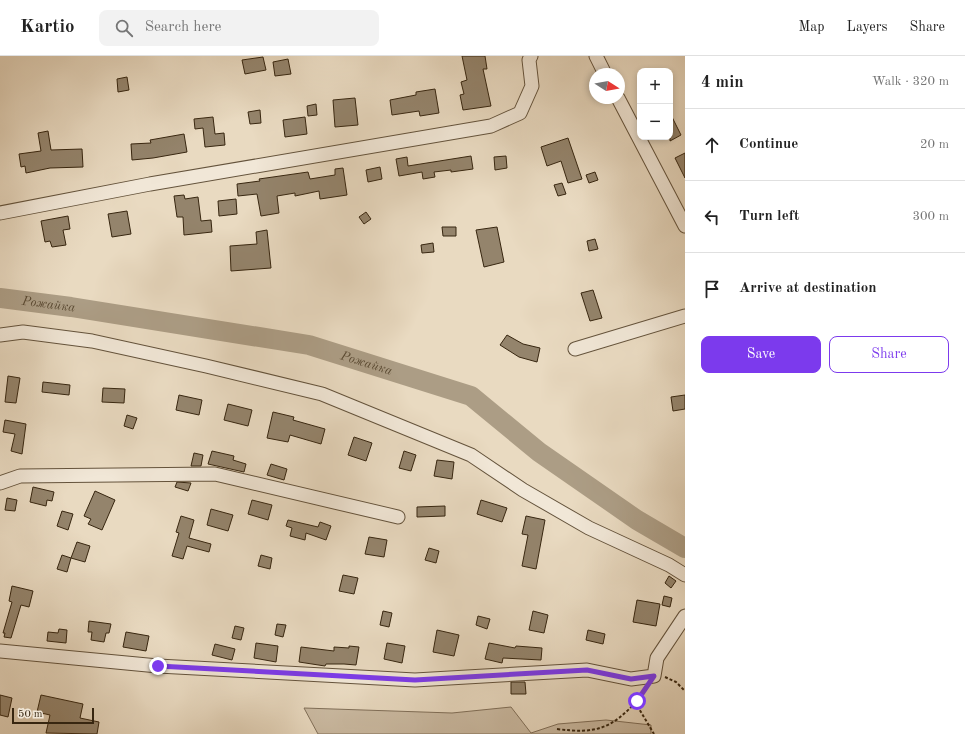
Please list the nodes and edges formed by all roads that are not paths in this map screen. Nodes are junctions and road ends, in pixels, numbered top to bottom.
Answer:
1 (531, 56) edge
2 (596, 56) edge
3 (602, 68) edge
4 (621, 104) edge
5 (0, 213) edge
6 (685, 226) edge
7 (685, 316) edge
8 (0, 335) edge
9 (575, 350) dead end
10 (0, 483) edge
11 (398, 517) dead end
12 (685, 574) edge
13 (685, 616) edge
14 (0, 651) edge

1 - 5 street
2 - 3 street
4 - 6 street
7 - 9 street
8 - 12 street
10 - 11 street
13 - 14 street

